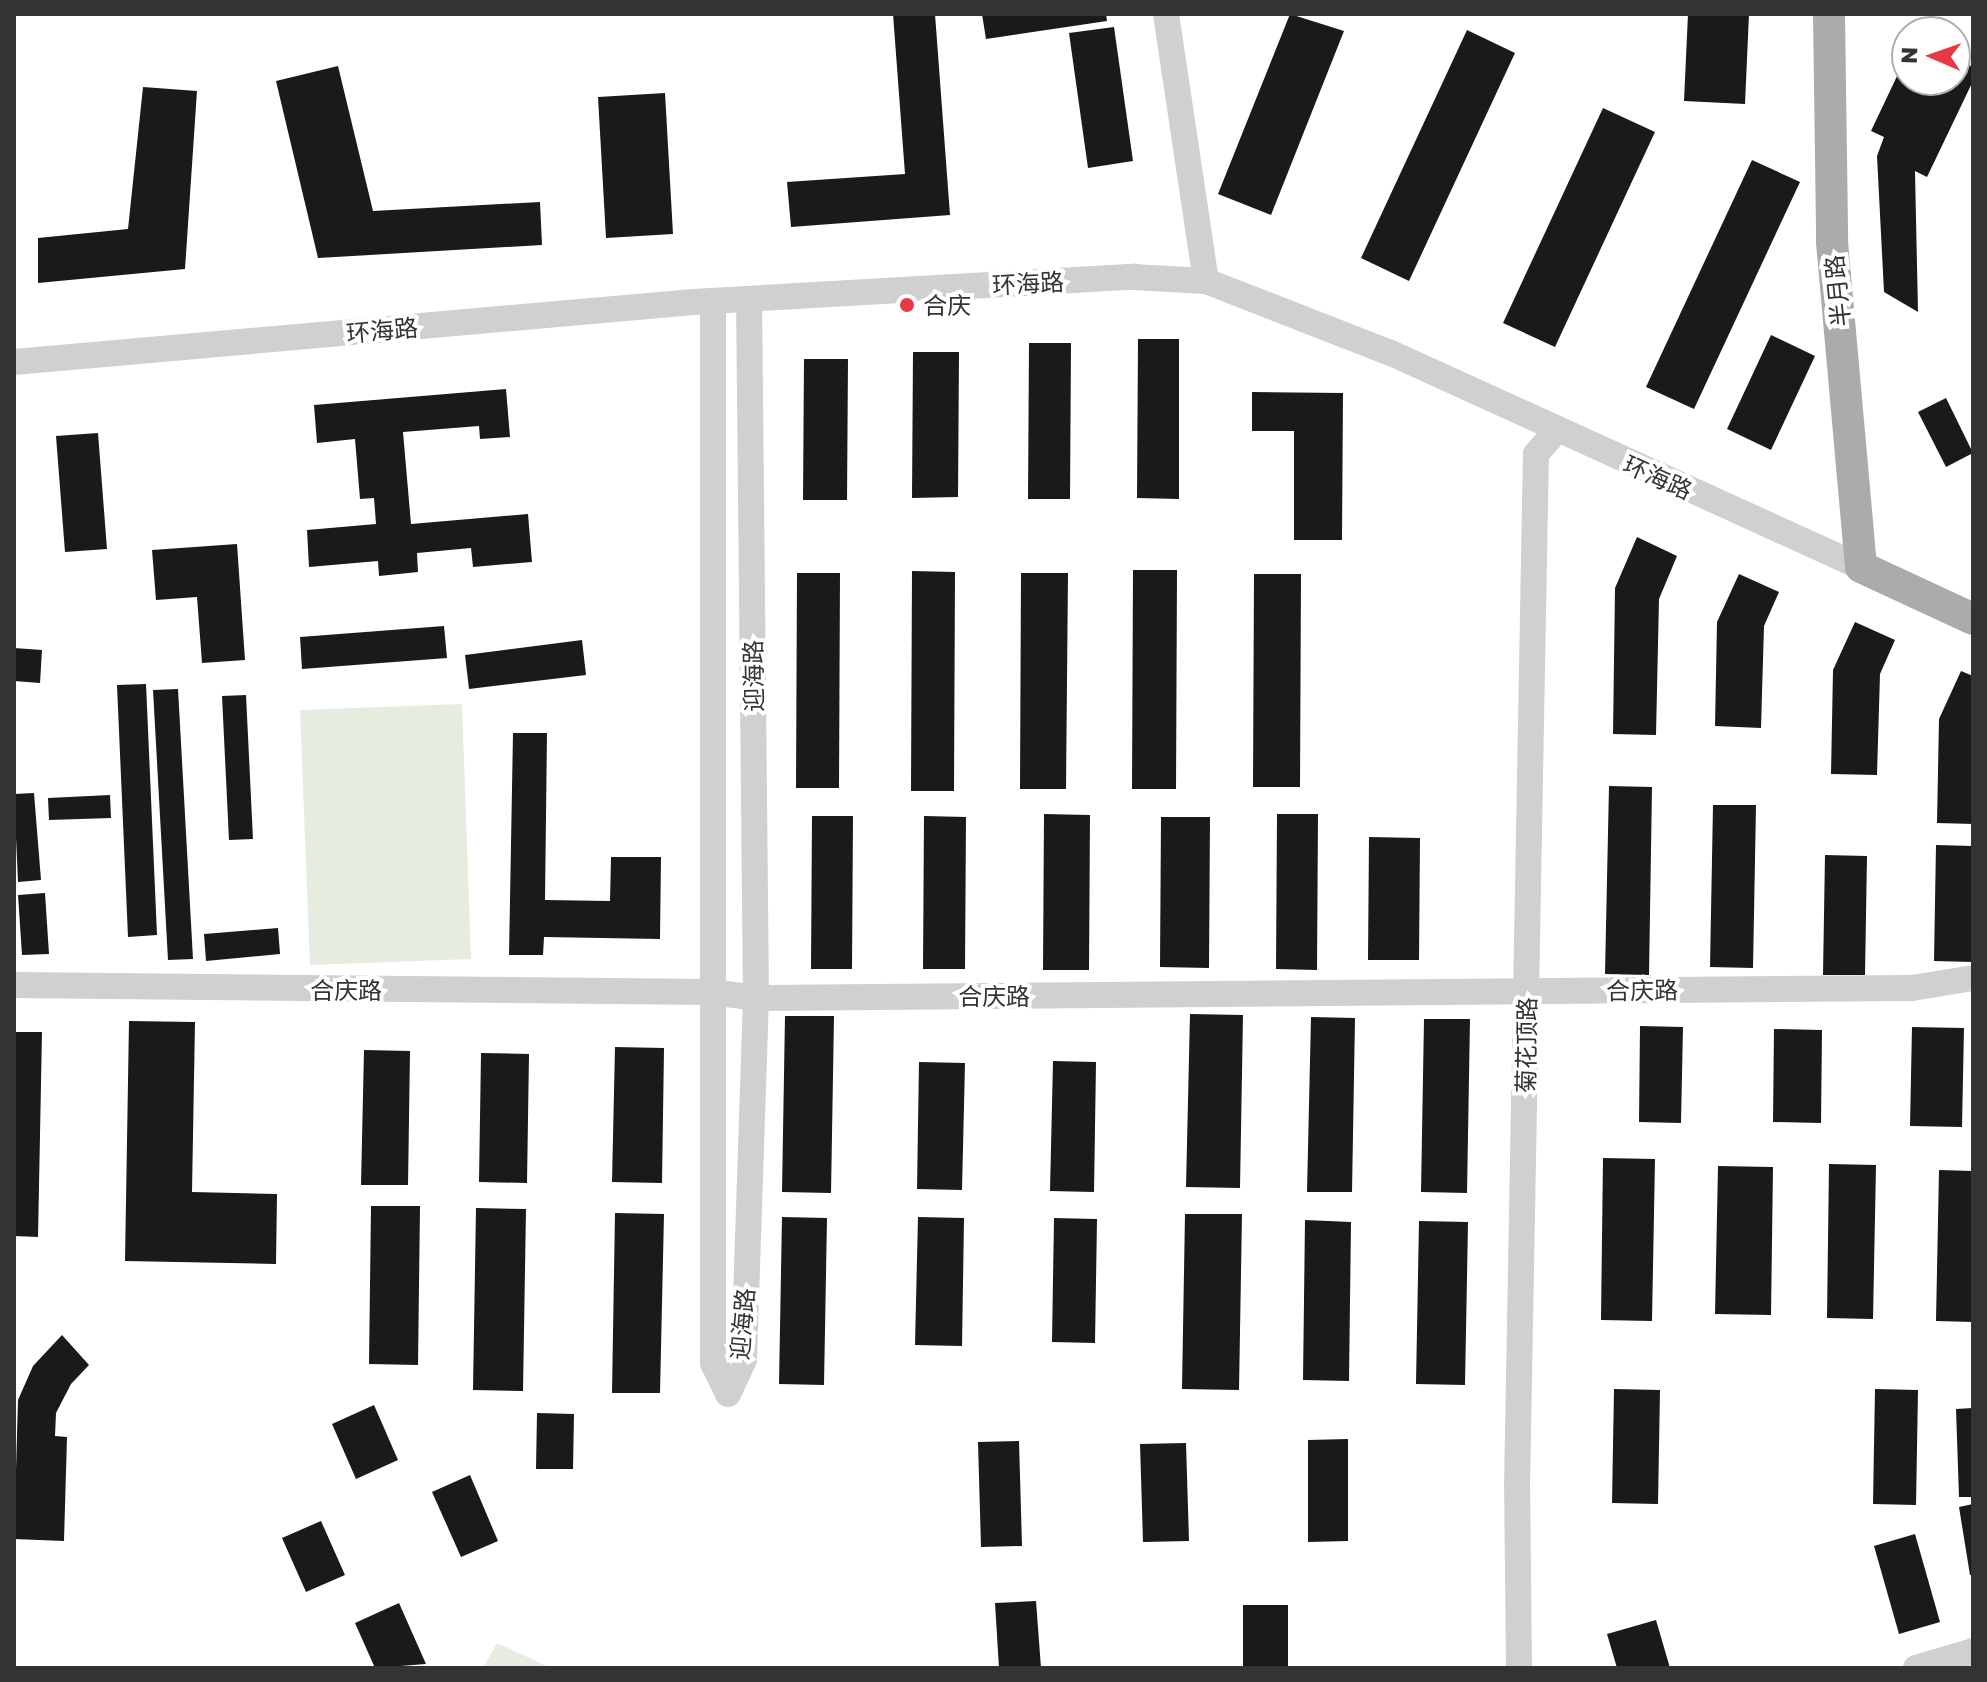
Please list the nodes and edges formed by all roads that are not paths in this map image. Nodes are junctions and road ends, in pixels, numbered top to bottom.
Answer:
1 (1166, 14) edge
2 (1829, 14) edge
3 (1206, 281) junction
4 (749, 299) junction
5 (713, 302) junction
6 (14, 362) edge
7 (1557, 430) junction
8 (1861, 567) junction
9 (1973, 619) edge
10 (1973, 978) edge
11 (14, 985) edge
12 (1527, 991) junction
13 (712, 992) junction
14 (756, 998) junction
15 (1973, 1651) edge
16 (1519, 1668) edge
17 (1916, 1668) edge

1 - 3 street
2 - 8 main road, 半月路
3 - 4 street, 环海路
3 - 7 street, 环海路
4 - 5 street, 环海路
4 - 14 street, 迎海路
5 - 6 street, 环海路
5 - 13 street, 迎海路
7 - 8 street, 环海路
7 - 12 street, 菊花顶路
8 - 9 main road, 环海路
10 - 12 street, 合庆路
11 - 13 street, 合庆路
12 - 14 street, 合庆路
12 - 16 street, 菊花顶路
13 - 14 street, 合庆路
13 - 14 street, 迎海路
15 - 17 street

